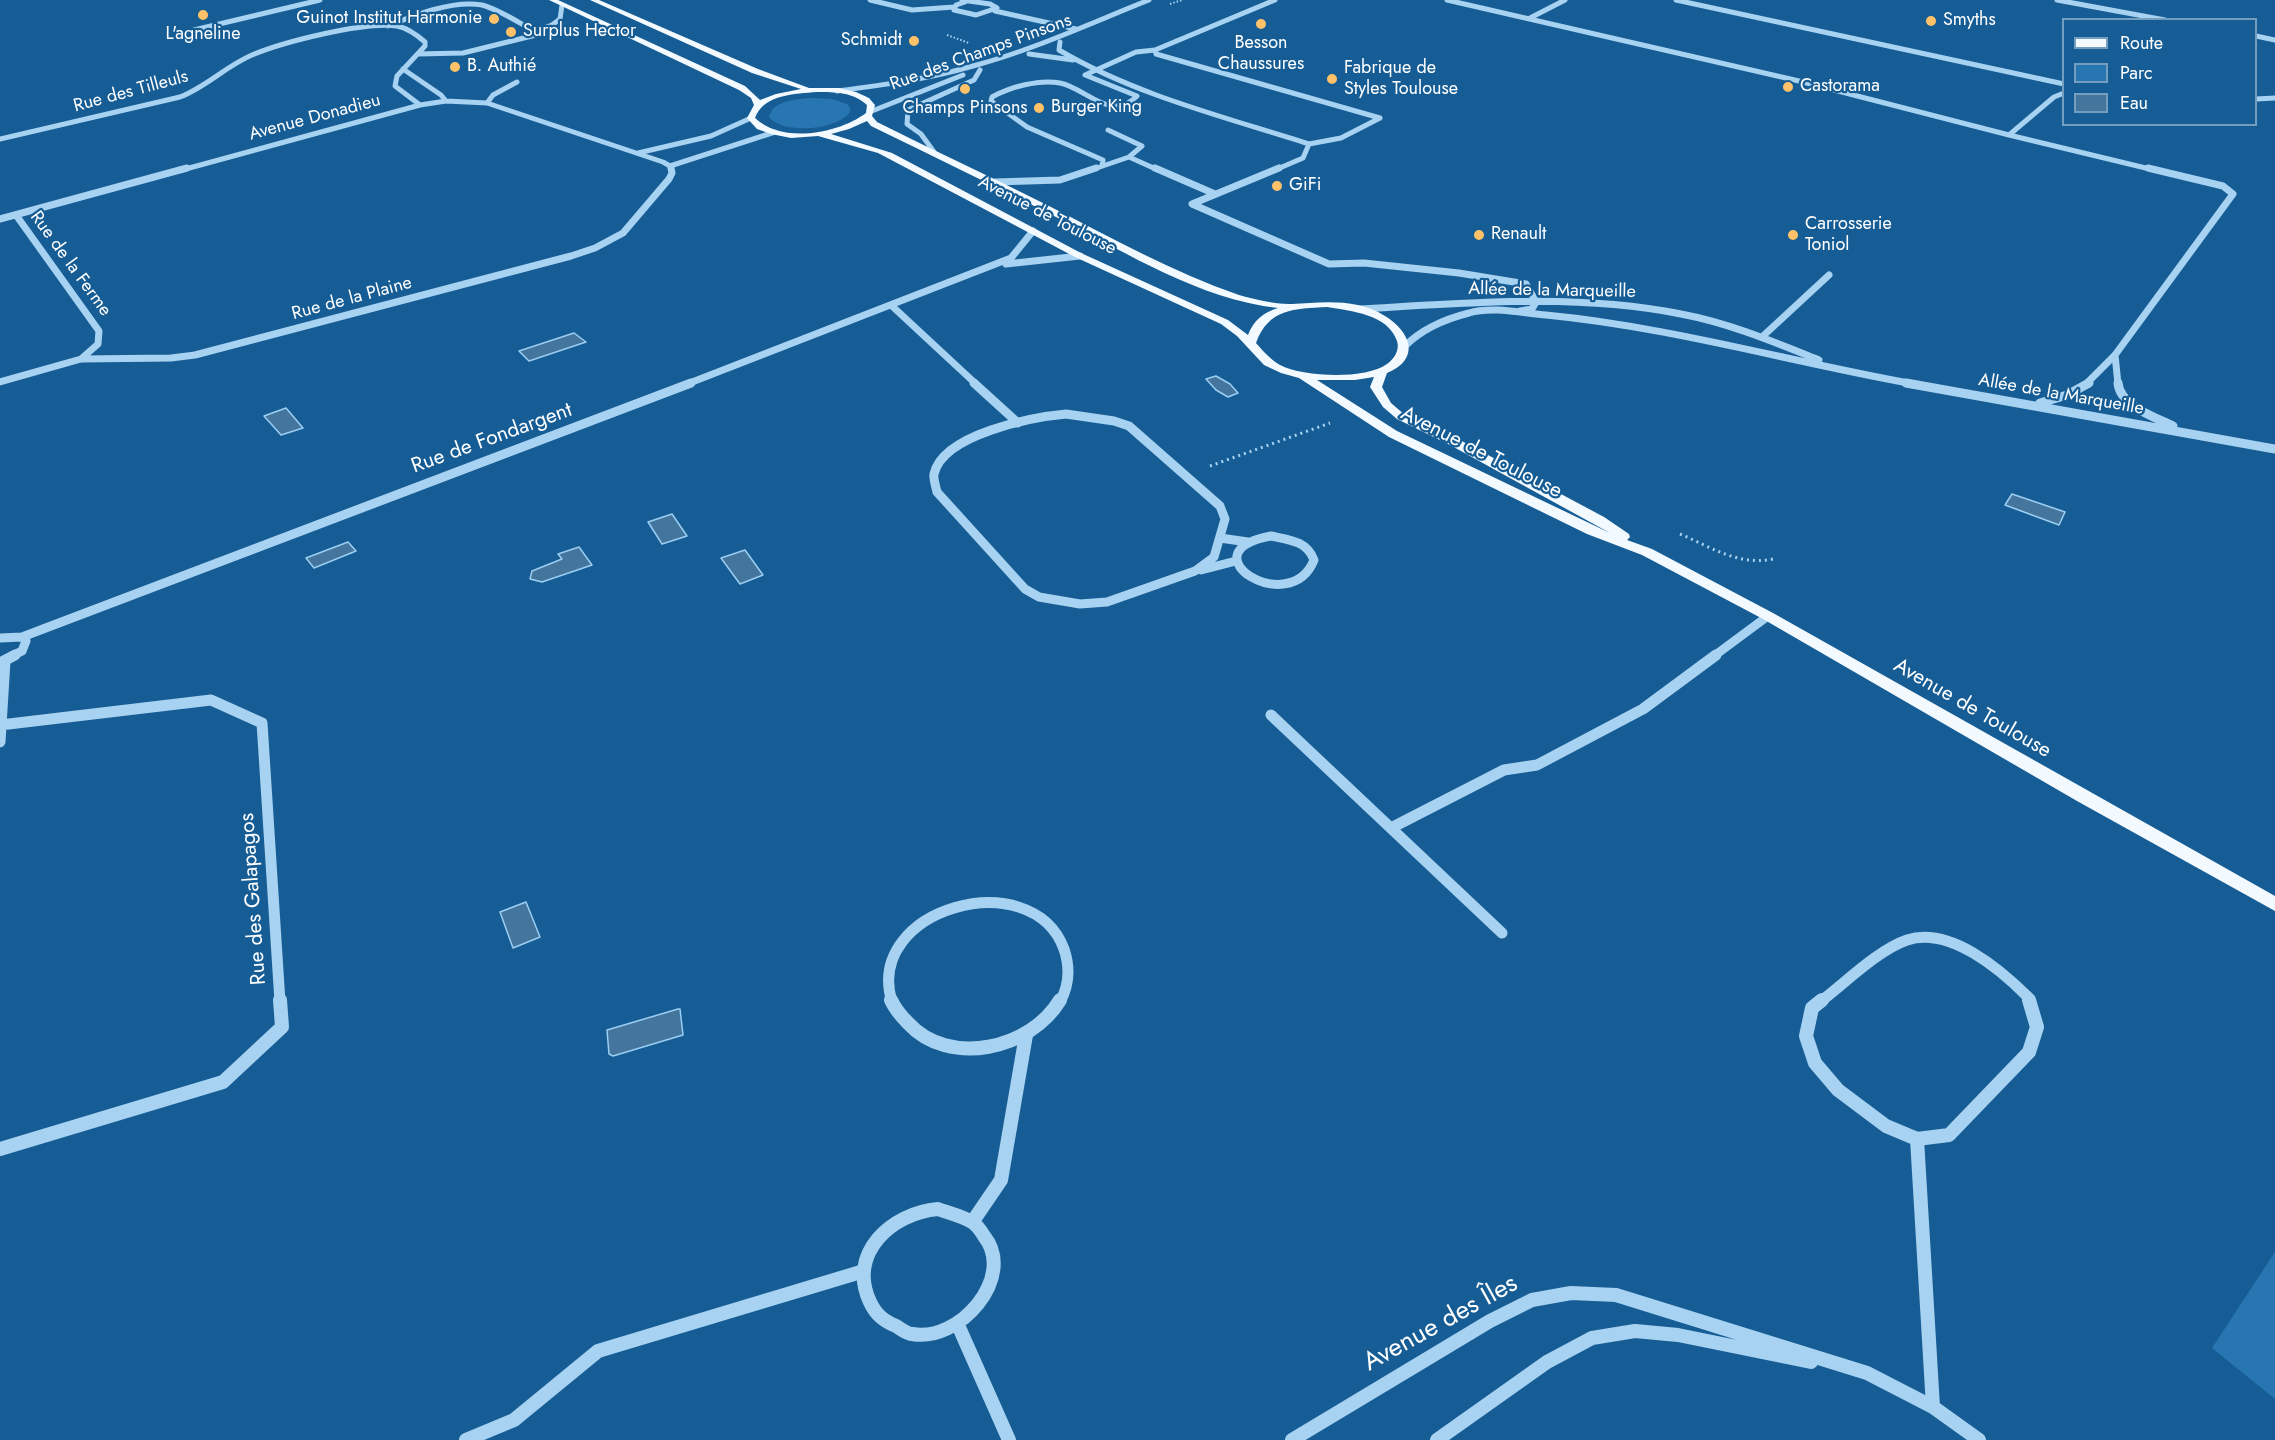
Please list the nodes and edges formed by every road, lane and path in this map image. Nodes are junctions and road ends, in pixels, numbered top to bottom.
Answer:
1 (320, 0) edge
2 (552, 0) edge
3 (593, 0) edge
4 (870, 0) edge
5 (1149, 0) edge
6 (1275, 0) edge
7 (1447, 0) edge
8 (1565, 0) edge
9 (1676, 0) edge
10 (2057, 0) edge
11 (963, 1) edge
12 (562, 5) junction
13 (954, 8) junction
14 (995, 11) junction
15 (1530, 18) junction
16 (2154, 18) edge
17 (1099, 22) junction
18 (388, 26) junction
19 (1076, 29) junction
20 (194, 30) dead end
21 (535, 31) junction
22 (2257, 36) edge
23 (2275, 40) edge
24 (1060, 42) junction
25 (1155, 50) junction
26 (418, 54) junction
27 (1029, 54) junction
28 (1079, 62) junction
29 (402, 69) junction
30 (980, 70) junction
31 (1093, 70) junction
32 (517, 82) dead end
33 (2062, 84) edge
34 (817, 90) junction
35 (837, 91) junction
36 (2062, 94) edge
37 (2275, 98) edge
38 (2257, 99) edge
39 (446, 101) junction
40 (487, 103) junction
41 (420, 105) junction
42 (758, 105) junction
43 (870, 114) junction
44 (751, 118) junction
45 (1108, 130) dead end
46 (776, 132) junction
47 (820, 134) junction
48 (2008, 135) junction
49 (2, 140) edge
50 (1309, 144) junction
51 (934, 152) junction
52 (638, 153) junction
53 (1129, 157) junction
54 (670, 166) junction
55 (1102, 166) junction
56 (995, 182) junction
57 (1215, 194) junction
58 (16, 215) junction
59 (0, 219) edge
60 (1033, 231) junction
61 (1080, 256) junction
62 (974, 273) junction
63 (1829, 274) dead end
64 (1536, 302) junction
65 (892, 306) junction
66 (1291, 307) junction
67 (1359, 309) junction
68 (1517, 312) junction
69 (1762, 337) junction
70 (1250, 344) junction
71 (1405, 346) junction
72 (2115, 355) junction
73 (81, 359) junction
74 (1842, 369) junction
75 (1382, 371) junction
76 (1304, 377) junction
77 (0, 382) edge
78 (2032, 404) junction
79 (1339, 420) dead end
80 (1018, 423) junction
81 (2202, 436) junction
82 (2275, 449) edge
83 (1184, 476) junction
84 (1680, 534) dead end
85 (1220, 538) junction
86 (1248, 542) junction
87 (1647, 552) junction
88 (1773, 559) dead end
89 (1236, 561) junction
90 (1195, 571) junction
91 (1768, 616) junction
92 (22, 637) junction
93 (0, 638) edge
94 (3, 662) edge
95 (1271, 715) dead end
96 (1, 724) edge
97 (0, 742) edge
98 (1391, 828) junction
99 (2275, 904) edge
100 (1502, 933) dead end
101 (1026, 1035) junction
102 (1917, 1139) junction
103 (0, 1149) edge
104 (973, 1221) junction
105 (864, 1271) junction
106 (958, 1325) junction
107 (1867, 1373) junction
108 (1933, 1407) junction
109 (466, 1440) edge
110 (1009, 1440) edge
111 (1292, 1440) edge
112 (1437, 1440) edge
113 (1978, 1440) edge

1 - 20 street
2 - 12 main road
3 - 34 main road
4 - 13 street
5 - 17 street, Rue des Champs Pinsons
6 - 25 street
7 - 15 street
8 - 15 street
9 - 33 street
10 - 16 street
11 - 13 street
11 - 14 street
12 - 21 street
12 - 42 main road
13 - 14 street
14 - 19 street
15 - 48 street
17 - 19 street, Rue des Champs Pinsons
17 - 24 street, Rue des Champs Pinsons
18 - 21 street
18 - 26 street, Rue des Tilleuls
18 - 49 street, Rue des Tilleuls
19 - 35 street, Rue des Champs Pinsons
21 - 26 street
22 - 23 street
24 - 27 street, Rue des Champs Pinsons
24 - 28 street
25 - 31 street
25 - 50 street
26 - 29 street
27 - 28 street
27 - 30 street, Rue des Champs Pinsons
28 - 31 street
29 - 39 street
29 - 41 street
30 - 43 street, Rue des Champs Pinsons
30 - 51 street
31 - 50 street
31 - 55 street
32 - 40 street
34 - 35 main road, Avenue de Toulouse
34 - 42 main road
35 - 43 main road, Avenue de Toulouse
36 - 48 street
37 - 38 street
39 - 40 street, Avenue Donadieu
39 - 41 street, Avenue Donadieu
40 - 52 street, Avenue Donadieu
41 - 58 street, Avenue Donadieu
42 - 44 main road
43 - 47 main road
43 - 51 main road, Avenue de Toulouse
44 - 46 main road
44 - 52 street
45 - 53 street
46 - 47 main road
46 - 54 street
47 - 60 main road, Avenue de Toulouse
48 - 72 street
50 - 57 street
51 - 56 main road, Avenue de Toulouse
52 - 54 street
53 - 55 street
53 - 57 street
54 - 73 street, Rue de la Plaine
55 - 56 street
56 - 66 main road, Avenue de Toulouse
57 - 64 street
58 - 59 street, Avenue Donadieu
58 - 73 street, Rue de la Ferme
60 - 61 main road, Avenue de Toulouse
60 - 62 street, Rue de Fondargent
61 - 62 street, Rue de Fondargent
61 - 70 main road, Avenue de Toulouse
62 - 65 street, Rue de Fondargent
63 - 69 street
64 - 67 street, Allée de la Marqueille
64 - 68 street
64 - 69 street, Allée de la Marqueille
65 - 80 street
65 - 92 street, Rue de Fondargent
66 - 67 main road
66 - 70 main road
67 - 71 main road
68 - 71 street, Allée de la Marqueille
68 - 74 street, Allée de la Marqueille
69 - 74 street, Allée de la Marqueille
70 - 76 main road, Avenue de Toulouse
71 - 75 main road
72 - 78 street
72 - 81 street
73 - 77 street, Rue de la Plaine
74 - 78 street, Allée de la Marqueille
75 - 76 main road
75 - 87 main road, Avenue de Toulouse
76 - 87 main road, Avenue de Toulouse
78 - 81 street, Allée de la Marqueille
79 - 83 path
80 - 83 street
80 - 90 street
81 - 82 street, Allée de la Marqueille
83 - 85 street
84 - 88 path
85 - 86 street
85 - 90 street
86 - 89 street
86 - 89 street
87 - 91 main road, Avenue de Toulouse
89 - 90 street
91 - 98 street
91 - 99 main road, Avenue de Toulouse
92 - 93 street, Rue de Fondargent
92 - 94 street
94 - 96 street
95 - 98 street
96 - 97 street
96 - 103 street, Rue des Galapagos
98 - 100 street
101 - 101 street
101 - 104 street
102 - 102 street
102 - 108 street
104 - 105 street
104 - 106 street
105 - 106 street
105 - 109 street
106 - 110 street
107 - 108 street, Avenue des Îles
107 - 111 street, Avenue des Îles
107 - 112 street, Avenue des Îles
108 - 113 street, Avenue des Îles

